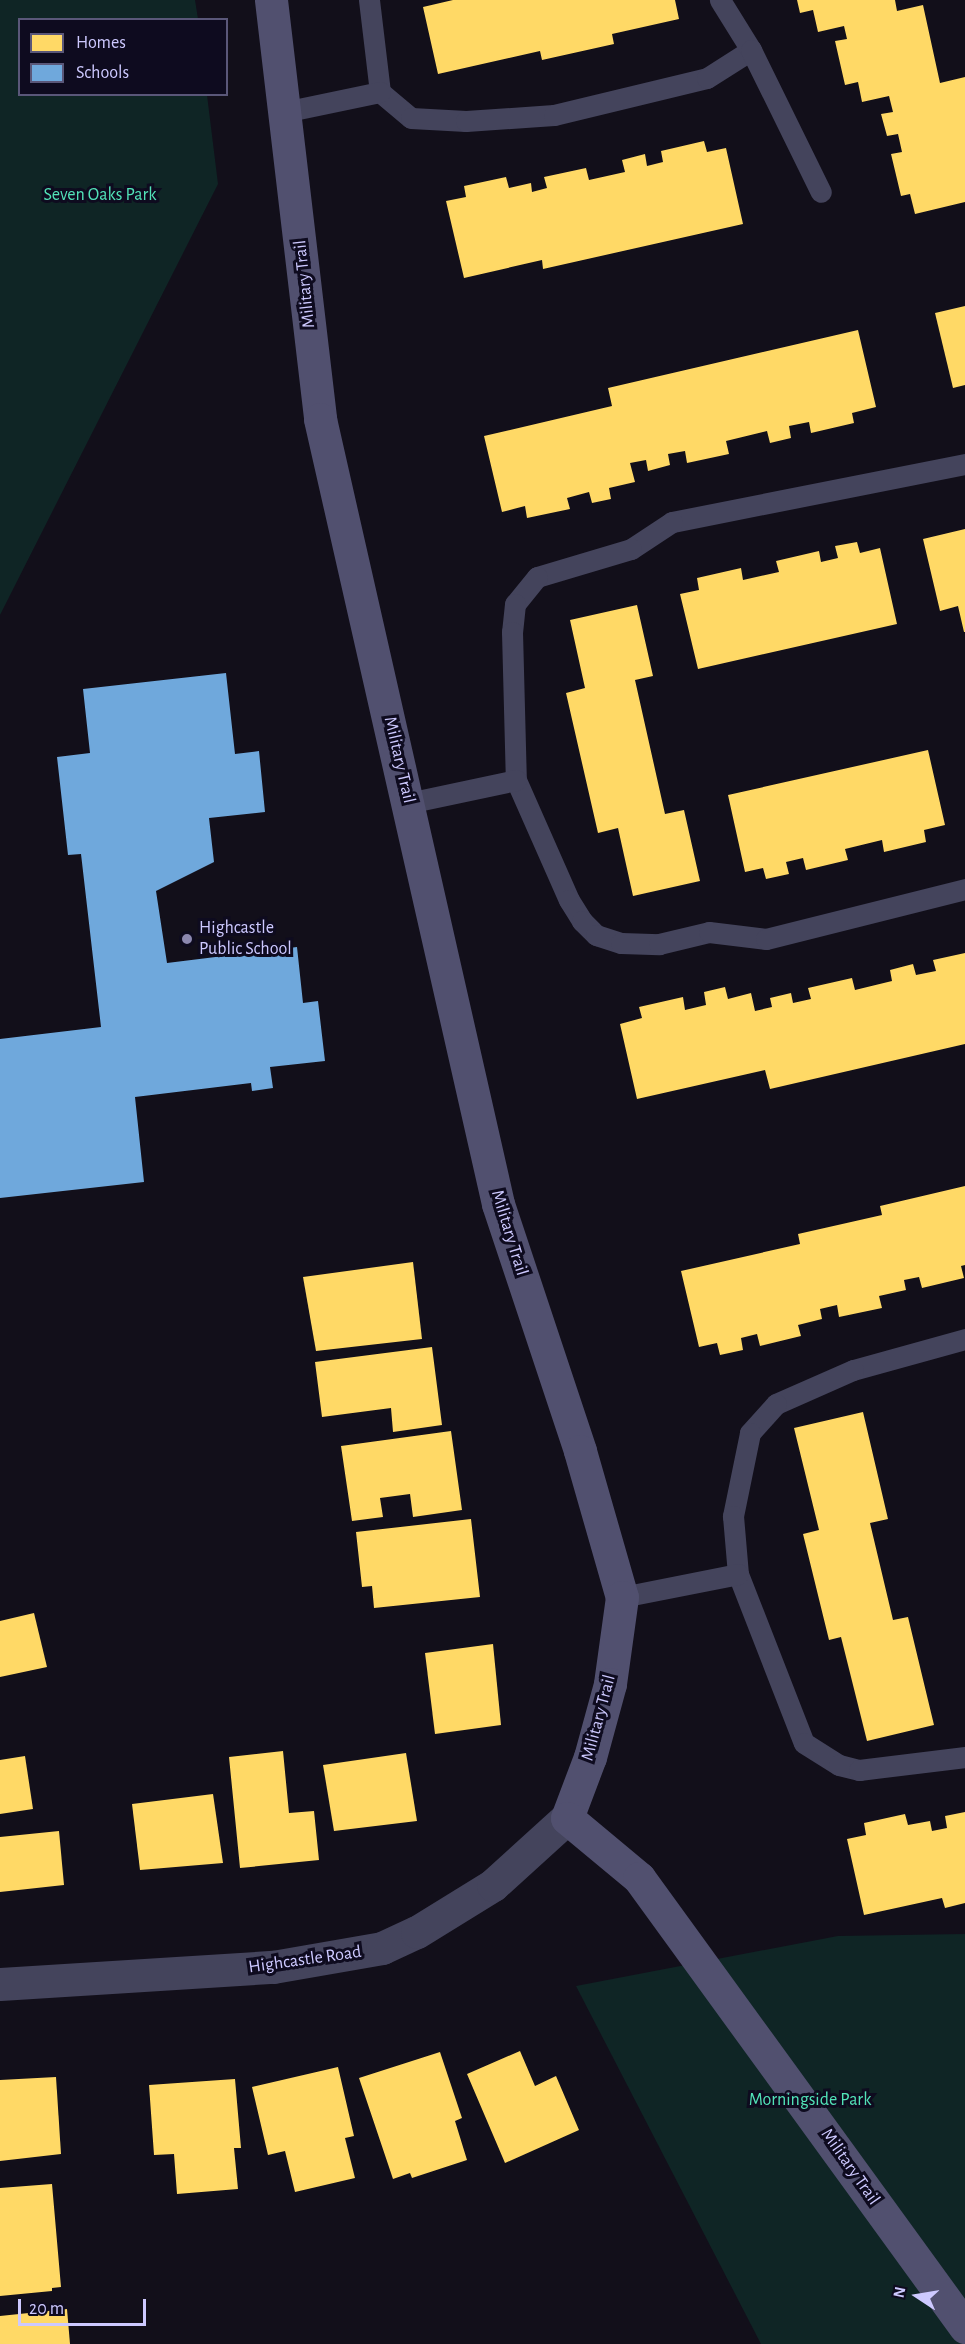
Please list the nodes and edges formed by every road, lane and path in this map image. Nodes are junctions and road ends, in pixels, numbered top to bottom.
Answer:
1 (271, 0) edge
2 (369, 0) edge
3 (720, 0) edge
4 (751, 50) junction
5 (380, 92) junction
6 (284, 112) junction
7 (821, 192) dead end
8 (965, 464) edge
9 (516, 780) junction
10 (408, 803) junction
11 (965, 889) edge
12 (965, 1339) edge
13 (738, 1574) junction
14 (622, 1598) junction
15 (965, 1757) edge
16 (567, 1818) junction
17 (0, 1984) edge
18 (965, 2326) edge

1 - 6 street, Military Trail
2 - 5 lane
3 - 4 lane
4 - 5 lane
4 - 7 lane
5 - 6 lane
6 - 10 street, Military Trail
8 - 9 lane
9 - 10 lane
9 - 11 lane
10 - 14 street, Military Trail
12 - 13 lane
13 - 14 lane
13 - 15 lane
14 - 16 street, Military Trail
16 - 17 street, Highcastle Road
16 - 18 street, Military Trail

